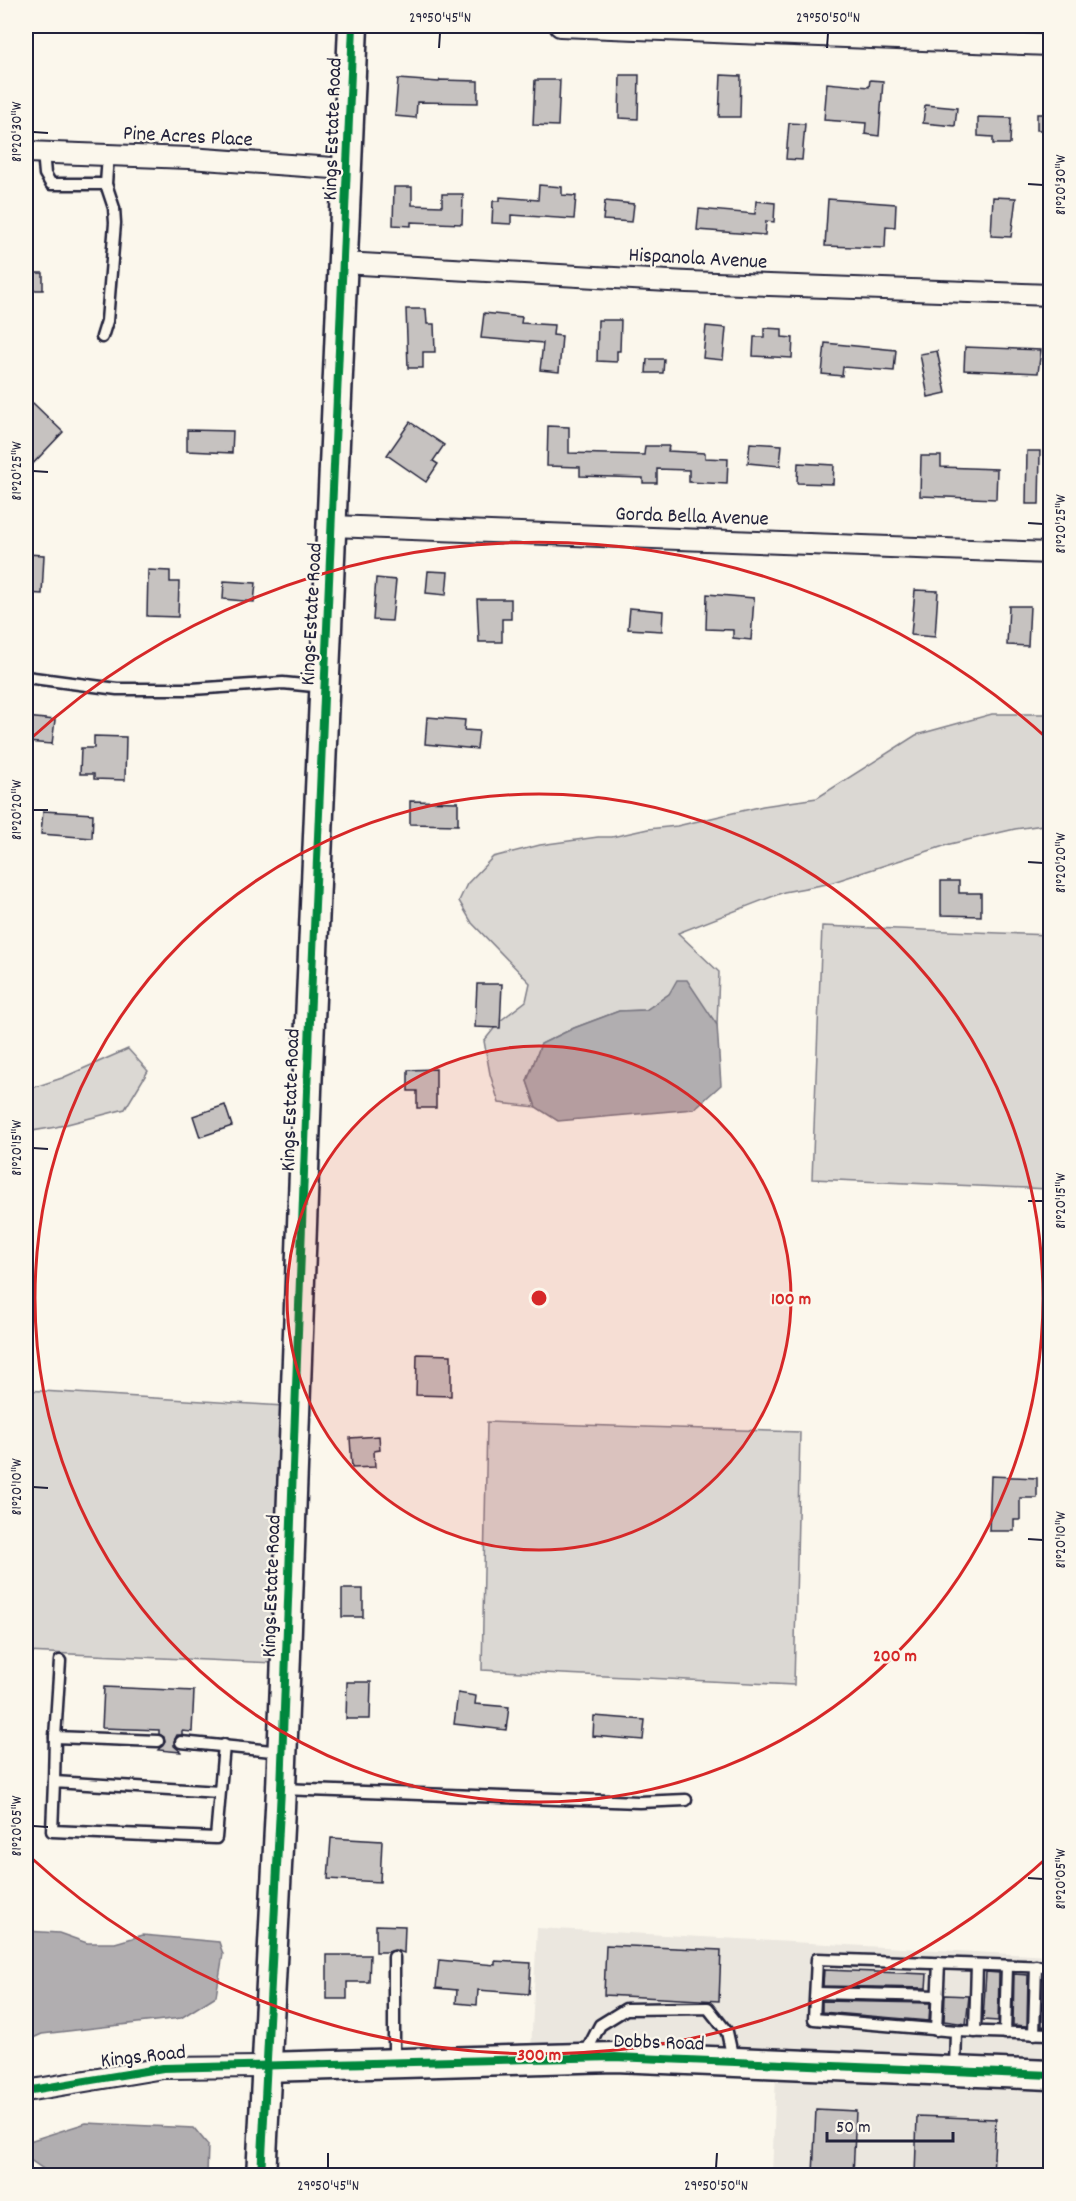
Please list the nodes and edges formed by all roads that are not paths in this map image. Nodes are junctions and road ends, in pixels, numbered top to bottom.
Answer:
1 (353, 26) edge
2 (560, 26) edge
3 (1050, 45) edge
4 (34, 152) edge
5 (108, 155) junction
6 (347, 169) junction
7 (106, 184) junction
8 (343, 263) junction
9 (1050, 295) edge
10 (102, 337) dead end
11 (332, 526) junction
12 (1050, 553) edge
13 (26, 677) edge
14 (325, 687) junction
15 (60, 1661) dead end
16 (55, 1737) junction
17 (158, 1741) dead end
18 (181, 1742) dead end
19 (224, 1745) junction
20 (282, 1752) junction
21 (54, 1782) junction
22 (281, 1789) junction
23 (219, 1792) junction
24 (686, 1800) dead end
25 (394, 1957) dead end
26 (939, 1963) junction
27 (977, 1965) junction
28 (1007, 1966) junction
29 (1036, 1966) junction
30 (1050, 1967) edge
31 (816, 1993) junction
32 (938, 1996) junction
33 (936, 2030) junction
34 (956, 2031) junction
35 (975, 2032) junction
36 (1005, 2033) junction
37 (1034, 2034) junction
38 (1050, 2034) edge
39 (583, 2058) junction
40 (734, 2062) junction
41 (394, 2063) junction
42 (265, 2067) junction
43 (954, 2072) junction
44 (1050, 2075) edge
45 (26, 2091) edge
46 (261, 2175) edge

1 - 6 street, Kings Estate Road
2 - 3 street
4 - 5 street, Pine Acres Place
4 - 7 lane
5 - 6 street, Pine Acres Place
5 - 7 lane
6 - 8 street, Kings Estate Road
7 - 10 lane
8 - 9 street, Hispanola Avenue
8 - 11 street, Kings Estate Road
11 - 12 street, Gorda Bella Avenue
11 - 14 street, Kings Estate Road
13 - 14 lane
14 - 20 street, Kings Estate Road
15 - 16 lane
16 - 17 lane
16 - 21 lane
18 - 19 lane
19 - 20 lane
19 - 23 lane
20 - 22 street, Kings Estate Road
21 - 23 lane
21 - 23 lane
22 - 24 lane
22 - 42 street, Kings Estate Road
25 - 41 lane
26 - 27 lane
26 - 31 lane
26 - 32 lane
27 - 28 lane
27 - 35 lane
28 - 29 lane
28 - 36 lane
29 - 30 lane
29 - 37 lane
31 - 32 lane
31 - 33 lane
32 - 33 lane
33 - 34 lane
34 - 35 lane
34 - 43 lane
35 - 36 lane
36 - 37 lane
37 - 38 lane
39 - 40 street, Dobbs Road
39 - 40 lane
39 - 41 street, Dobbs Road
40 - 43 street, Dobbs Road
41 - 42 street, Dobbs Road
42 - 45 street, Kings Road
42 - 46 street, Kings Estate Road
43 - 44 street, Dobbs Road

